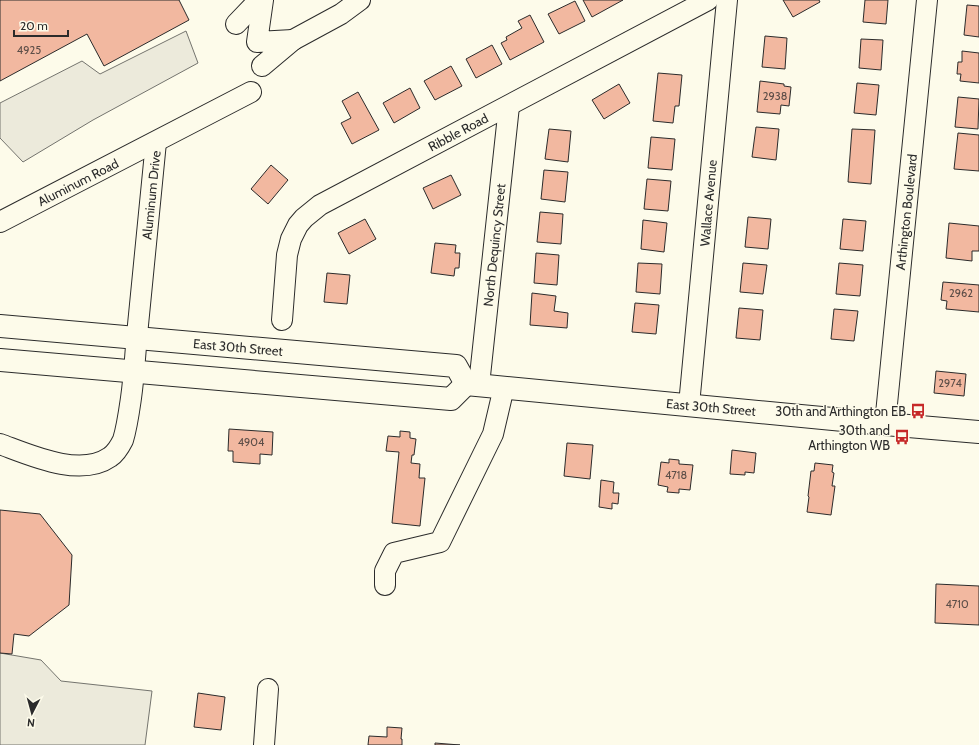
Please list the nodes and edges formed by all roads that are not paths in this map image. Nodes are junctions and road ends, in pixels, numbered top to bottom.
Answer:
1 (259, 0) edge
2 (263, 0) edge
3 (360, 0) edge
4 (708, 0) edge
5 (728, 0) edge
6 (927, 0) edge
7 (236, 24) dead end
8 (292, 40) junction
9 (262, 66) dead end
10 (251, 92) dead end
11 (509, 106) junction
12 (156, 142) junction
13 (0, 222) edge
14 (282, 320) dead end
15 (0, 326) edge
16 (136, 355) junction
17 (0, 360) edge
18 (472, 384) junction
19 (504, 387) junction
20 (689, 405) junction
21 (886, 424) junction
22 (979, 432) edge
23 (0, 444) edge
24 (385, 585) dead end
25 (268, 689) dead end
26 (264, 745) edge

1 - 7 street
2 - 8 street
3 - 8 street
4 - 11 street, Ribble Road
5 - 20 street, Wallace Avenue
6 - 21 street, Arthington Boulevard
8 - 9 street
10 - 12 street, Aluminum Drive
11 - 14 street, Ribble Road
11 - 18 street, North Dequincy Street
12 - 13 street, Aluminum Road
12 - 16 street, Aluminum Drive
15 - 16 main road, East 30th Street
16 - 17 main road, East 30th Street
16 - 18 main road, East 30th Street
16 - 18 main road, East 30th Street
16 - 23 street, Aluminum Drive
18 - 19 main road, East 30th Street
19 - 20 main road, East 30th Street
19 - 24 street
20 - 21 main road, East 30th Street
21 - 22 main road, East 30th Street
25 - 26 street

